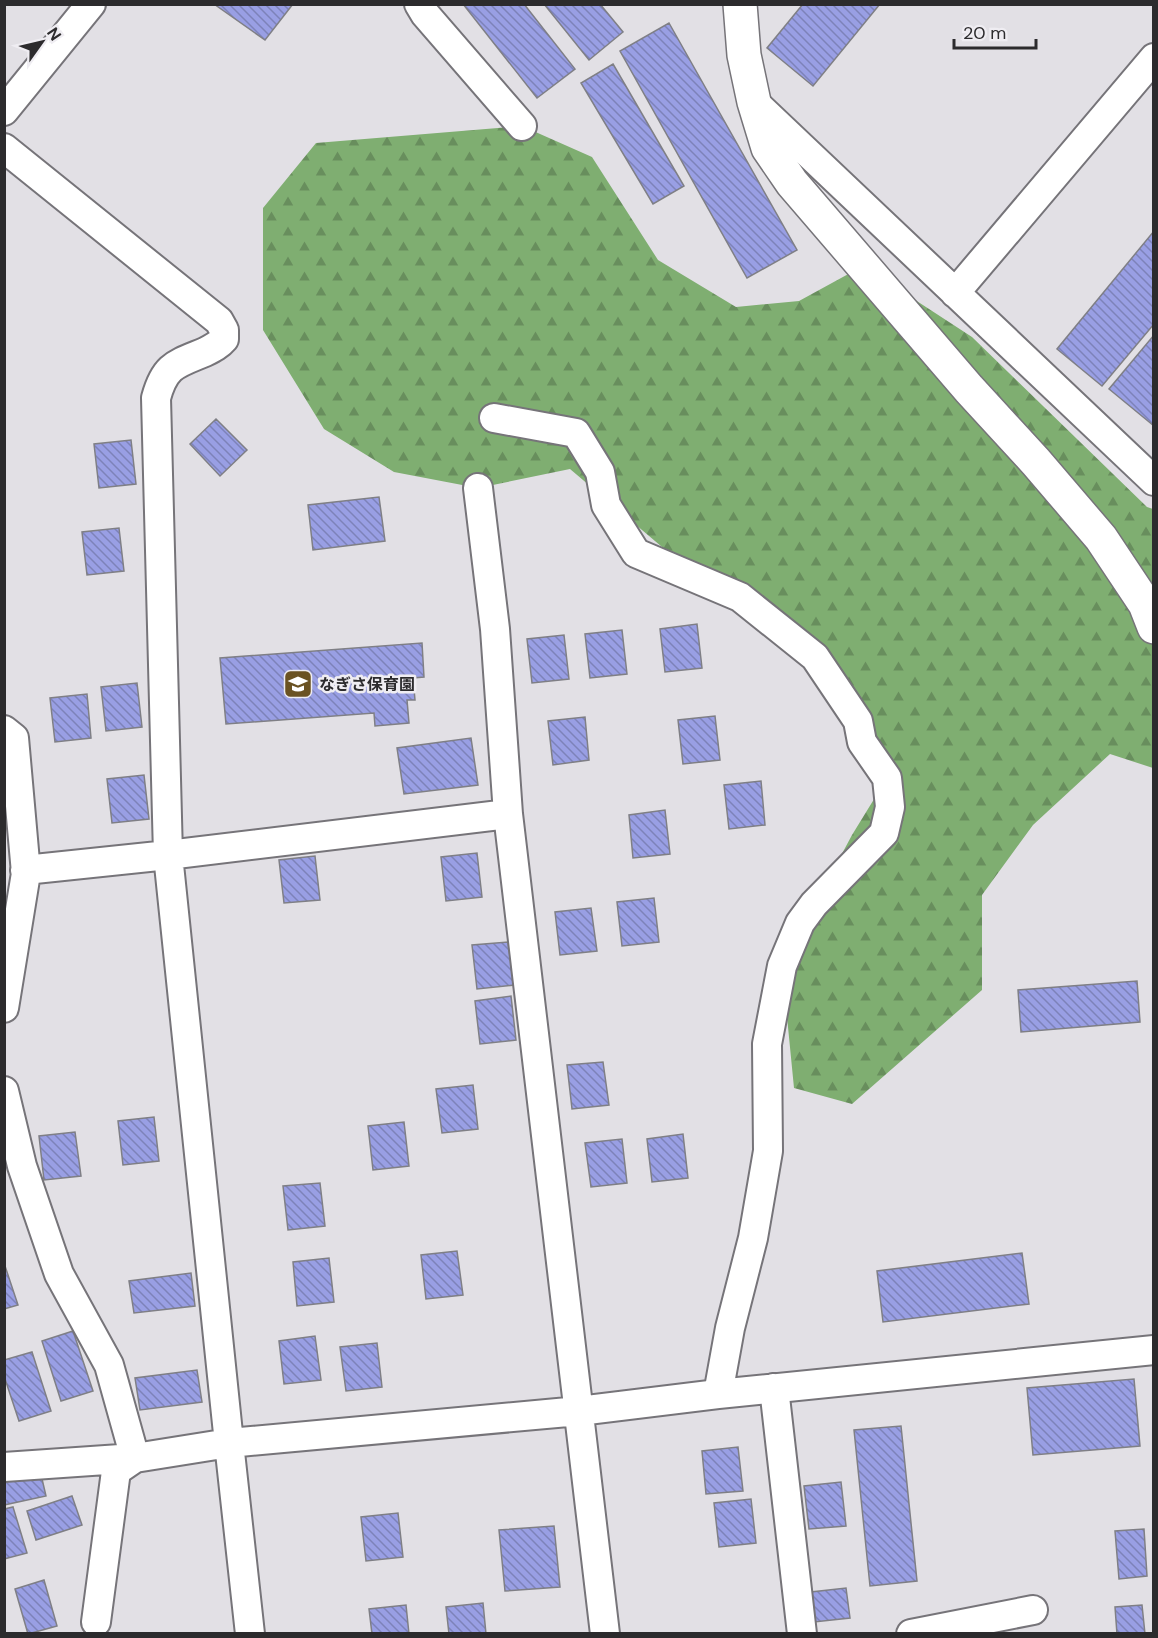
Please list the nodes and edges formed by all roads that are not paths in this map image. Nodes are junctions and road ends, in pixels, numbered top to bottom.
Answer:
1 (91, 4) edge
2 (418, 4) edge
3 (743, 7) edge
4 (1154, 58) edge
5 (754, 102) junction
6 (4, 111) edge
7 (522, 126) dead end
8 (4, 148) edge
9 (955, 294) junction
10 (494, 418) dead end
11 (1154, 481) edge
12 (478, 488) dead end
13 (1154, 627) edge
14 (4, 730) edge
15 (508, 814) junction
16 (168, 855) junction
17 (25, 870) junction
18 (4, 1008) edge
19 (4, 1091) edge
20 (1154, 1350) edge
21 (774, 1388) junction
22 (718, 1394) junction
23 (579, 1411) junction
24 (228, 1443) junction
25 (135, 1458) junction
26 (4, 1467) edge
27 (1033, 1610) dead end
28 (96, 1622) dead end
29 (250, 1634) edge
30 (605, 1634) edge
31 (802, 1634) edge
32 (911, 1634) edge

1 - 6 street
2 - 7 street
3 - 5 street
4 - 9 street
5 - 9 street
5 - 13 street
8 - 16 street
9 - 11 street
10 - 22 street
12 - 15 street
14 - 17 street
15 - 16 street
15 - 23 street
16 - 17 street
16 - 24 street
17 - 18 street
19 - 25 street
20 - 21 street
21 - 22 street
21 - 31 street
22 - 23 street
23 - 24 street
23 - 30 street
24 - 25 street
24 - 29 street
25 - 26 street
25 - 28 street
27 - 32 street

